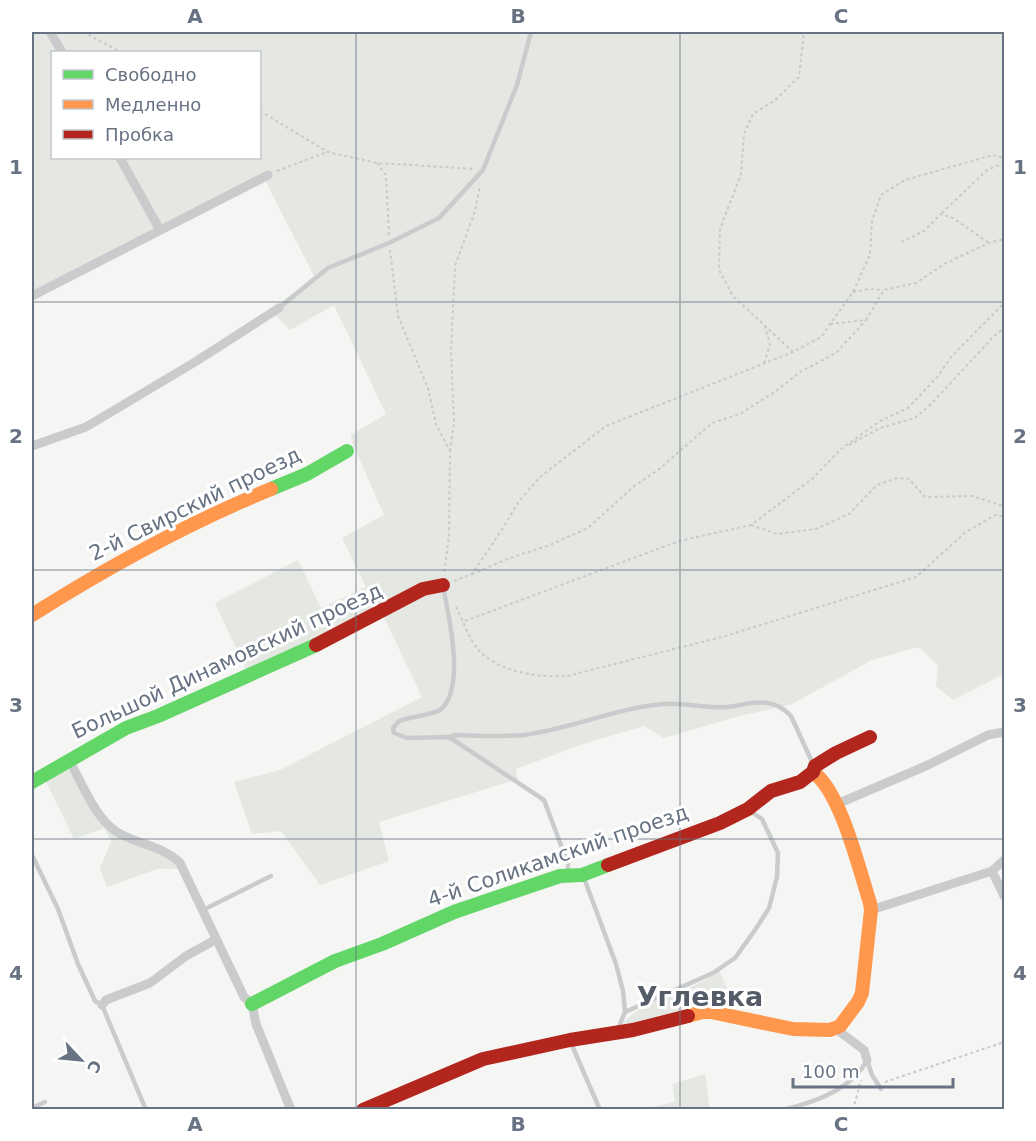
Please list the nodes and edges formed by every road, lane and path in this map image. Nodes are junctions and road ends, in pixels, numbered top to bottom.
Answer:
1 (50, 32) edge
2 (83, 32) edge
3 (531, 32) edge
4 (804, 32) edge
5 (61, 51) edge
6 (119, 51) edge
7 (261, 112) edge
8 (328, 152) junction
9 (1005, 158) edge
10 (121, 159) edge
11 (377, 163) junction
12 (1005, 163) edge
13 (483, 170) junction
14 (268, 174) joint
15 (941, 214) junction
16 (160, 230) junction
17 (1005, 239) edge
18 (901, 242) dead end
19 (389, 243) junction
20 (989, 243) junction
21 (884, 290) junction
22 (853, 292) junction
23 (32, 296) edge
24 (1005, 303) edge
25 (279, 308) joint
26 (866, 320) junction
27 (830, 324) junction
28 (765, 326) junction
29 (1005, 328) edge
30 (793, 352) junction
31 (764, 363) junction
32 (32, 446) edge
33 (841, 449) junction
34 (347, 451) dead end
35 (450, 451) junction
36 (1005, 506) edge
37 (1005, 516) edge
38 (751, 525) junction
39 (472, 574) junction
40 (443, 585) junction
41 (453, 603) dead end
42 (32, 615) edge
43 (464, 621) junction
44 (1005, 732) edge
45 (449, 737) junction
46 (870, 737) dead end
47 (67, 761) junction
48 (814, 769) junction
49 (32, 782) edge
50 (837, 804) junction
51 (748, 809) junction
52 (32, 855) edge
53 (1005, 860) edge
54 (992, 871) junction
55 (568, 874) junction
56 (582, 875) junction
57 (271, 876) dead end
58 (1005, 896) edge
59 (203, 910) junction
60 (871, 910) junction
61 (215, 940) junction
62 (102, 1005) junction
63 (252, 1005) junction
64 (625, 1012) junction
65 (836, 1029) junction
66 (617, 1032) junction
67 (570, 1040) junction
68 (1005, 1042) edge
69 (867, 1060) junction
70 (861, 1080) dead end
71 (880, 1087) joint
72 (45, 1102) dead end
73 (32, 1108) edge
74 (146, 1110) edge
75 (291, 1110) edge
76 (363, 1110) edge
77 (600, 1110) edge
78 (782, 1110) edge
79 (853, 1110) edge

1 - 5 street
2 - 6 path
3 - 13 lane
4 - 28 path
7 - 8 path
8 - 11 path
8 - 14 path
9 - 22 path
10 - 16 street
11 - 13 path
11 - 19 path
12 - 15 path
13 - 19 lane
13 - 35 path
14 - 16 street
15 - 18 path
15 - 20 path
16 - 23 street
17 - 20 path
19 - 25 lane
19 - 35 path
20 - 21 path
21 - 22 path
21 - 26 path
22 - 27 path
24 - 33 path
25 - 32 street
26 - 27 path
26 - 39 path
27 - 30 path
28 - 30 path
28 - 31 path
29 - 33 path
30 - 31 path
31 - 39 path
33 - 38 path
34 - 42 street, 2-й Свирский проезд
35 - 40 path
36 - 38 path
37 - 43 path
38 - 43 path
39 - 40 path
40 - 45 lane
40 - 47 street, Большой Динамовский проезд
41 - 43 path
44 - 50 street
45 - 48 lane
45 - 55 lane
46 - 48 street, 4-й Соликамский проезд
47 - 49 street, Большой Динамовский проезд
47 - 59 street
48 - 50 street
48 - 51 street, 4-й Соликамский проезд
50 - 60 street
51 - 56 street, 4-й Соликамский проезд
51 - 64 lane
52 - 62 lane
53 - 54 street
54 - 58 street
54 - 60 street
55 - 56 street, 4-й Соликамский проезд
55 - 63 street, 4-й Соликамский проезд
56 - 64 lane
57 - 59 lane
59 - 61 street
60 - 65 street
61 - 62 street
61 - 63 street
62 - 74 lane
63 - 75 street
64 - 66 lane
65 - 66 street
65 - 69 street
66 - 67 street
67 - 76 street
67 - 77 lane
68 - 71 path
69 - 71 lane
69 - 78 lane
70 - 79 path
72 - 73 lane

